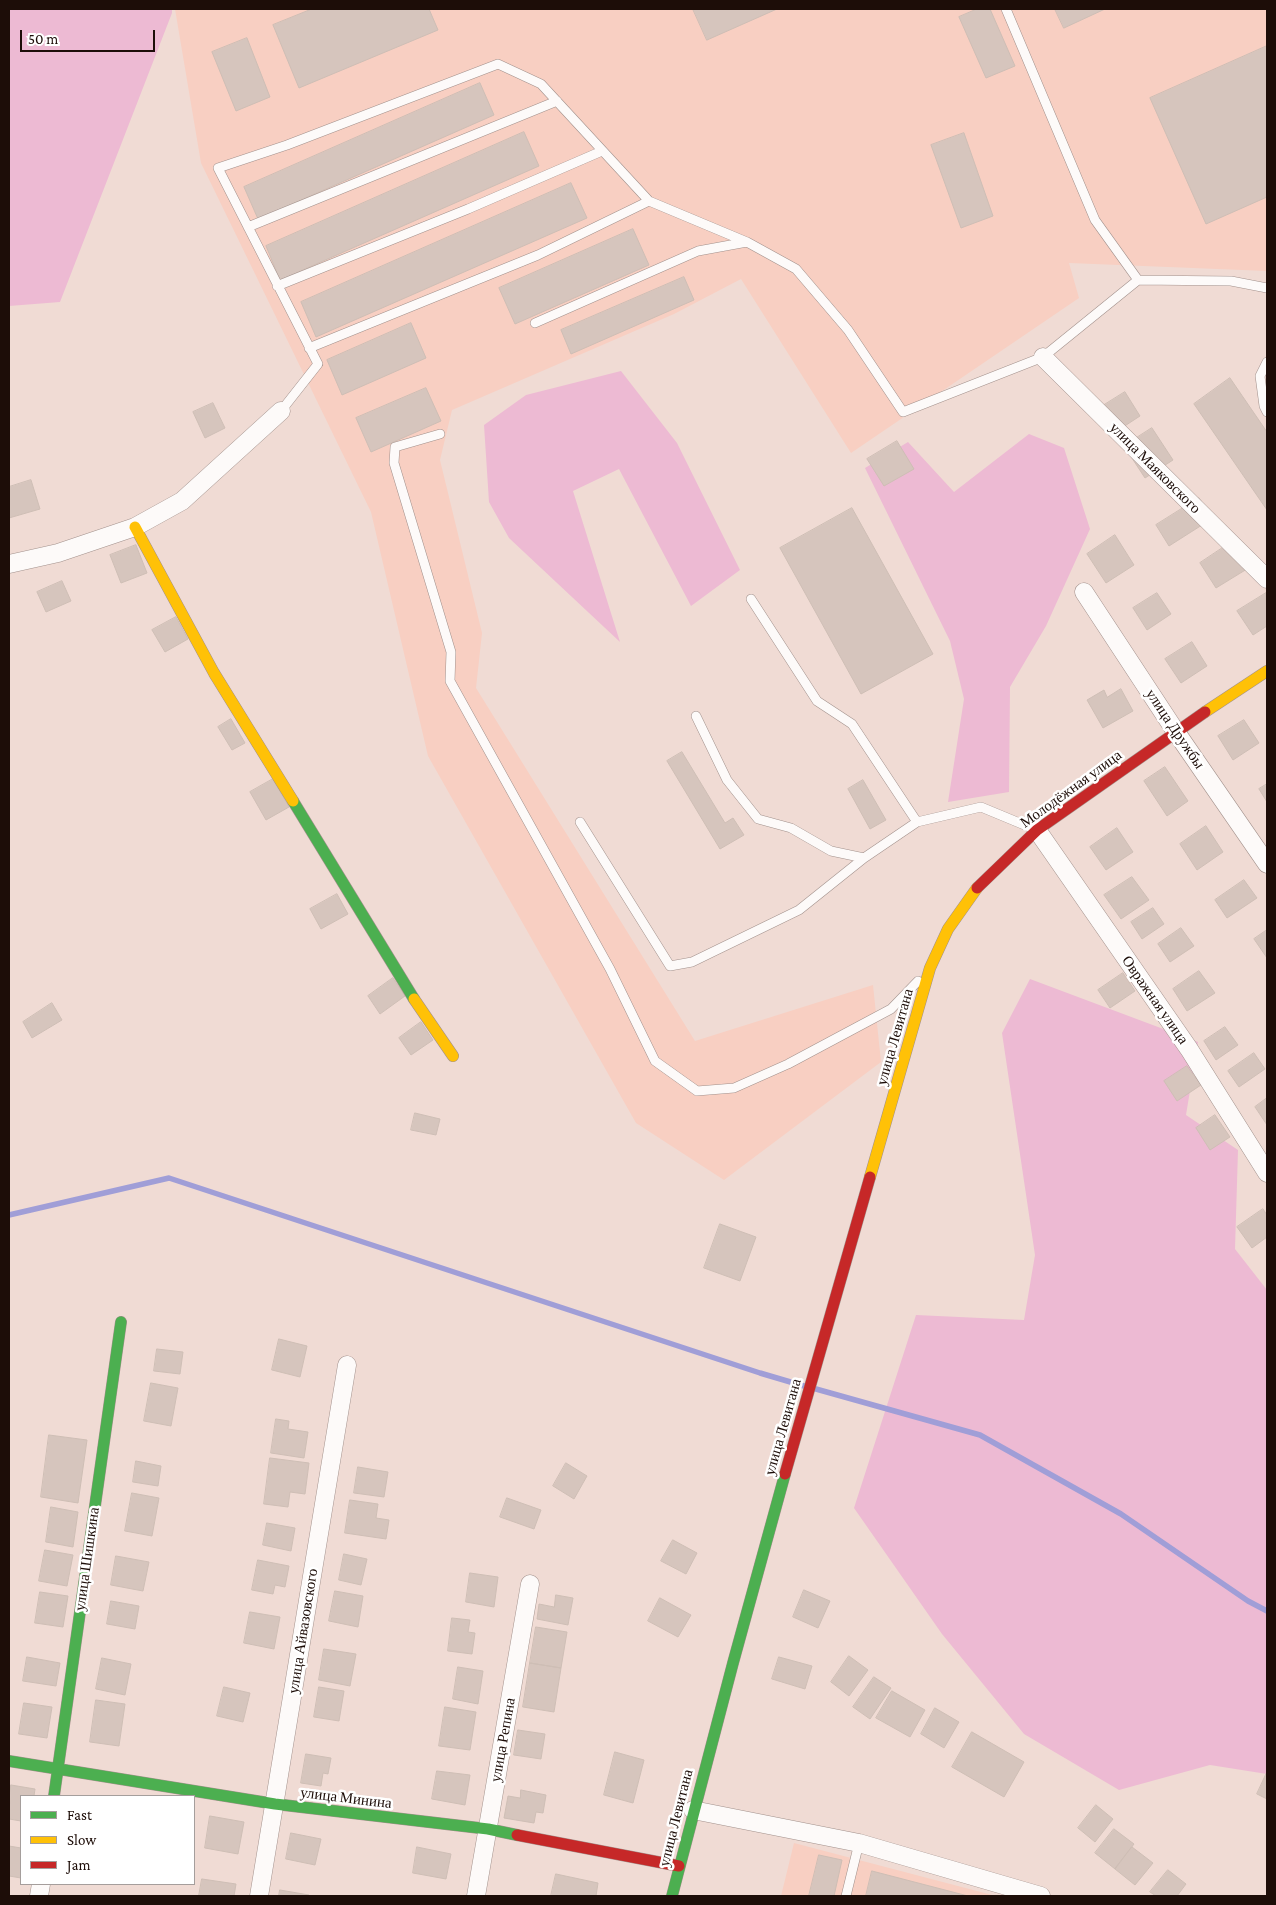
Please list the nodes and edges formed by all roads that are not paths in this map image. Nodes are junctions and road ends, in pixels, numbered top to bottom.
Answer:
1 (1006, 9) edge
2 (557, 101) junction
3 (602, 150) junction
4 (649, 201) junction
5 (248, 227) junction
6 (747, 242) junction
7 (1138, 280) junction
8 (277, 286) junction
9 (1267, 288) edge
10 (535, 323) dead end
11 (309, 348) junction
12 (1043, 358) junction
13 (1267, 362) edge
14 (281, 411) joint
15 (1267, 412) edge
16 (440, 434) dead end
17 (135, 527) junction
18 (9, 564) edge
19 (1267, 579) edge
20 (1084, 592) dead end
21 (751, 599) dead end
22 (1267, 671) edge
23 (696, 716) dead end
24 (1176, 732) junction
25 (580, 822) dead end
26 (917, 822) junction
27 (1036, 830) junction
28 (864, 858) junction
29 (1267, 864) edge
30 (930, 968) junction
31 (453, 1056) dead end
32 (1267, 1173) edge
33 (121, 1322) dead end
34 (347, 1365) dead end
35 (530, 1584) dead end
36 (9, 1761) edge
37 (58, 1769) junction
38 (54, 1795) edge
39 (275, 1804) junction
40 (693, 1810) junction
41 (488, 1829) junction
42 (859, 1843) junction
43 (679, 1866) junction
44 (259, 1896) edge
45 (476, 1896) edge
46 (672, 1896) edge
47 (846, 1896) edge
48 (1041, 1896) edge

1 - 7 lane
2 - 3 lane
2 - 5 lane
2 - 5 lane
3 - 4 lane
3 - 8 lane
4 - 6 lane
4 - 11 lane
5 - 8 lane
6 - 10 lane
6 - 12 lane
7 - 9 lane
7 - 12 lane
8 - 11 lane
11 - 14 lane
12 - 19 street, улица Маяковского
13 - 15 lane
14 - 17 street
16 - 30 lane
17 - 18 street
17 - 31 street
20 - 24 street, улица Дружбы
21 - 26 lane
22 - 24 street, Молодёжная улица
23 - 28 lane
24 - 27 street, Молодёжная улица
24 - 29 street, улица Дружбы
25 - 28 lane
26 - 27 lane
26 - 28 lane
27 - 30 street, Молодёжная улица
27 - 32 street, Овражная улица
30 - 40 street, улица Левитана
33 - 37 street, улица Шишкина
34 - 39 street, улица Айвазовского
35 - 41 street, улица Репина
36 - 37 street, улица Минина
37 - 38 street, улица Шишкина
37 - 39 street, улица Минина
39 - 41 street, улица Минина
39 - 44 street, улица Айвазовского
40 - 42 street
40 - 43 street, улица Левитана
41 - 43 street, улица Минина
41 - 45 street, улица Репина
42 - 47 lane
42 - 48 street
43 - 46 street, улица Левитана

